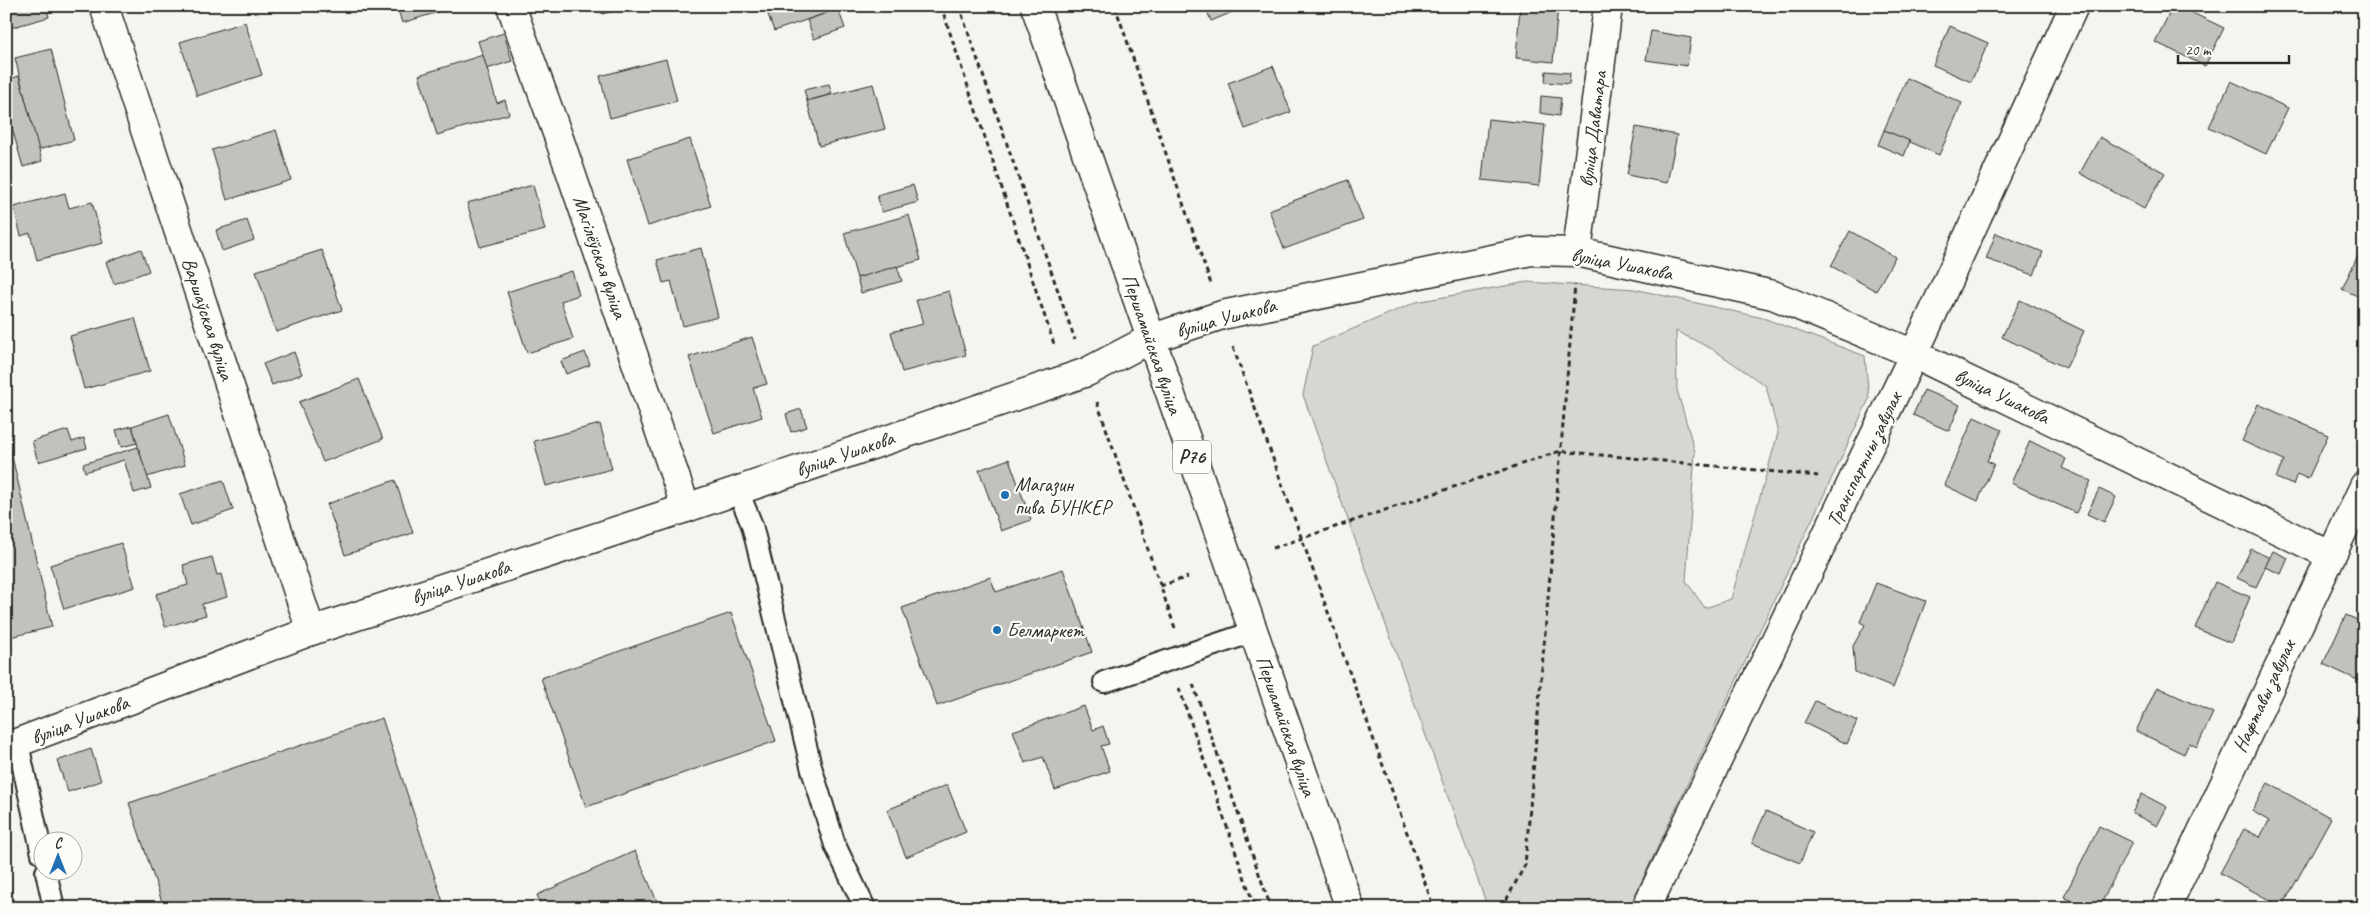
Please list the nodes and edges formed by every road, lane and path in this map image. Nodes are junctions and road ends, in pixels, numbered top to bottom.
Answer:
1 (104, 6) edge
2 (511, 6) edge
3 (941, 6) edge
4 (959, 6) edge
5 (1035, 6) edge
6 (1115, 6) edge
7 (1608, 6) edge
8 (2074, 6) edge
9 (1577, 252) junction
10 (1222, 315) junction
11 (1150, 339) junction
12 (1914, 354) junction
13 (1076, 375) junction
14 (1560, 451) junction
15 (1854, 480) junction
16 (2364, 486) edge
17 (738, 491) junction
18 (686, 508) junction
19 (1302, 538) junction
20 (1273, 548) dead end
21 (2330, 555) junction
22 (1188, 577) dead end
23 (1160, 586) junction
24 (312, 631) junction
25 (1253, 632) junction
26 (1176, 657) junction
27 (1104, 682) dead end
28 (12, 746) edge
29 (36, 832) edge
30 (48, 882) edge
31 (54, 908) edge
32 (865, 908) edge
33 (1255, 908) edge
34 (1270, 908) edge
35 (1350, 908) edge
36 (1434, 908) edge
37 (1502, 908) edge
38 (1646, 908) edge
39 (2166, 908) edge

1 - 24 street, Варшаўская вуліца
2 - 18 street, Магілёўская вуліца
3 - 13 path
4 - 13 path
5 - 11 street, Першамайская вуліца / Р76
6 - 10 path
7 - 9 street, вуліца Даватара
8 - 12 street, Транспартны завулак
9 - 10 street, вуліца Ушакова
9 - 12 street, вуліца Ушакова
9 - 14 path
10 - 11 street, вуліца Ушакова
10 - 19 path
11 - 13 street, вуліца Ушакова
11 - 25 street, Першамайская вуліца / Р76
12 - 15 street, Транспартны завулак
12 - 21 street, вуліца Ушакова
13 - 17 street, вуліца Ушакова
13 - 23 path
14 - 15 path
14 - 19 path
14 - 37 path
15 - 38 street, Транспартны завулак
16 - 21 street, Нафтавы завулак
17 - 18 street, вуліца Ушакова
17 - 32 lane
18 - 24 street, вуліца Ушакова
19 - 20 path
19 - 36 path
21 - 39 street, Нафтавы завулак
22 - 23 path
23 - 26 path
24 - 28 street, вуліца Ушакова
25 - 26 lane
25 - 35 street, Першамайская вуліца / Р76
26 - 27 lane
26 - 33 path
26 - 34 path
28 - 29 lane
30 - 31 lane

